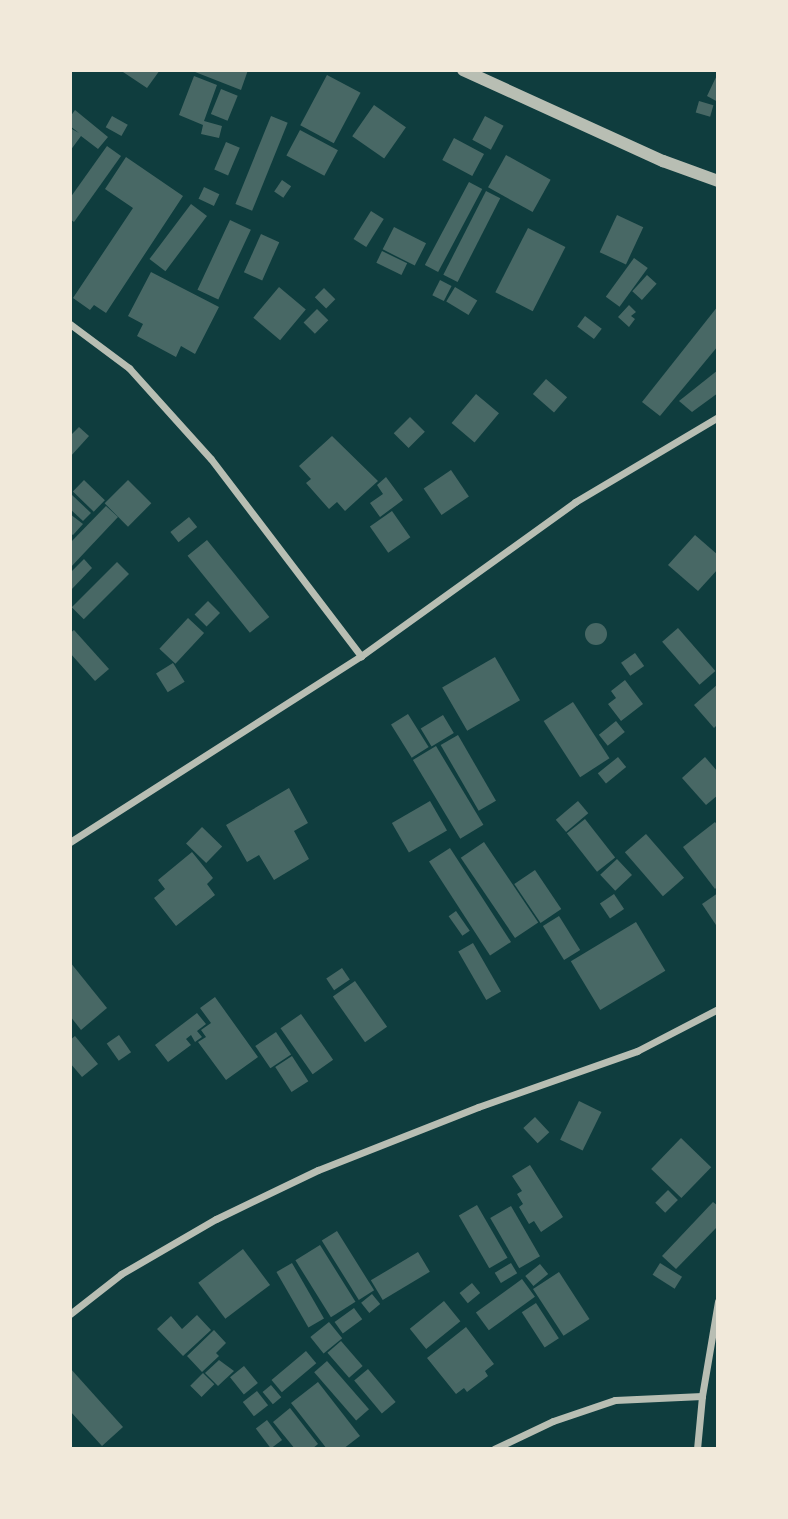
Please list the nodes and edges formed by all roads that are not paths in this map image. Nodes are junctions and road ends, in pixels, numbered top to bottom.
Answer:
1 (463, 70) edge
2 (718, 181) edge
3 (70, 324) edge
4 (718, 417) edge
5 (361, 656) junction
6 (70, 842) edge
7 (718, 1009) edge
8 (718, 1301) edge
9 (70, 1314) edge
10 (702, 1396) junction
11 (495, 1449) edge
12 (697, 1449) edge

1 - 2 street
3 - 5 street
4 - 5 street
5 - 6 street
7 - 9 street
8 - 10 street
10 - 11 street
10 - 12 street

